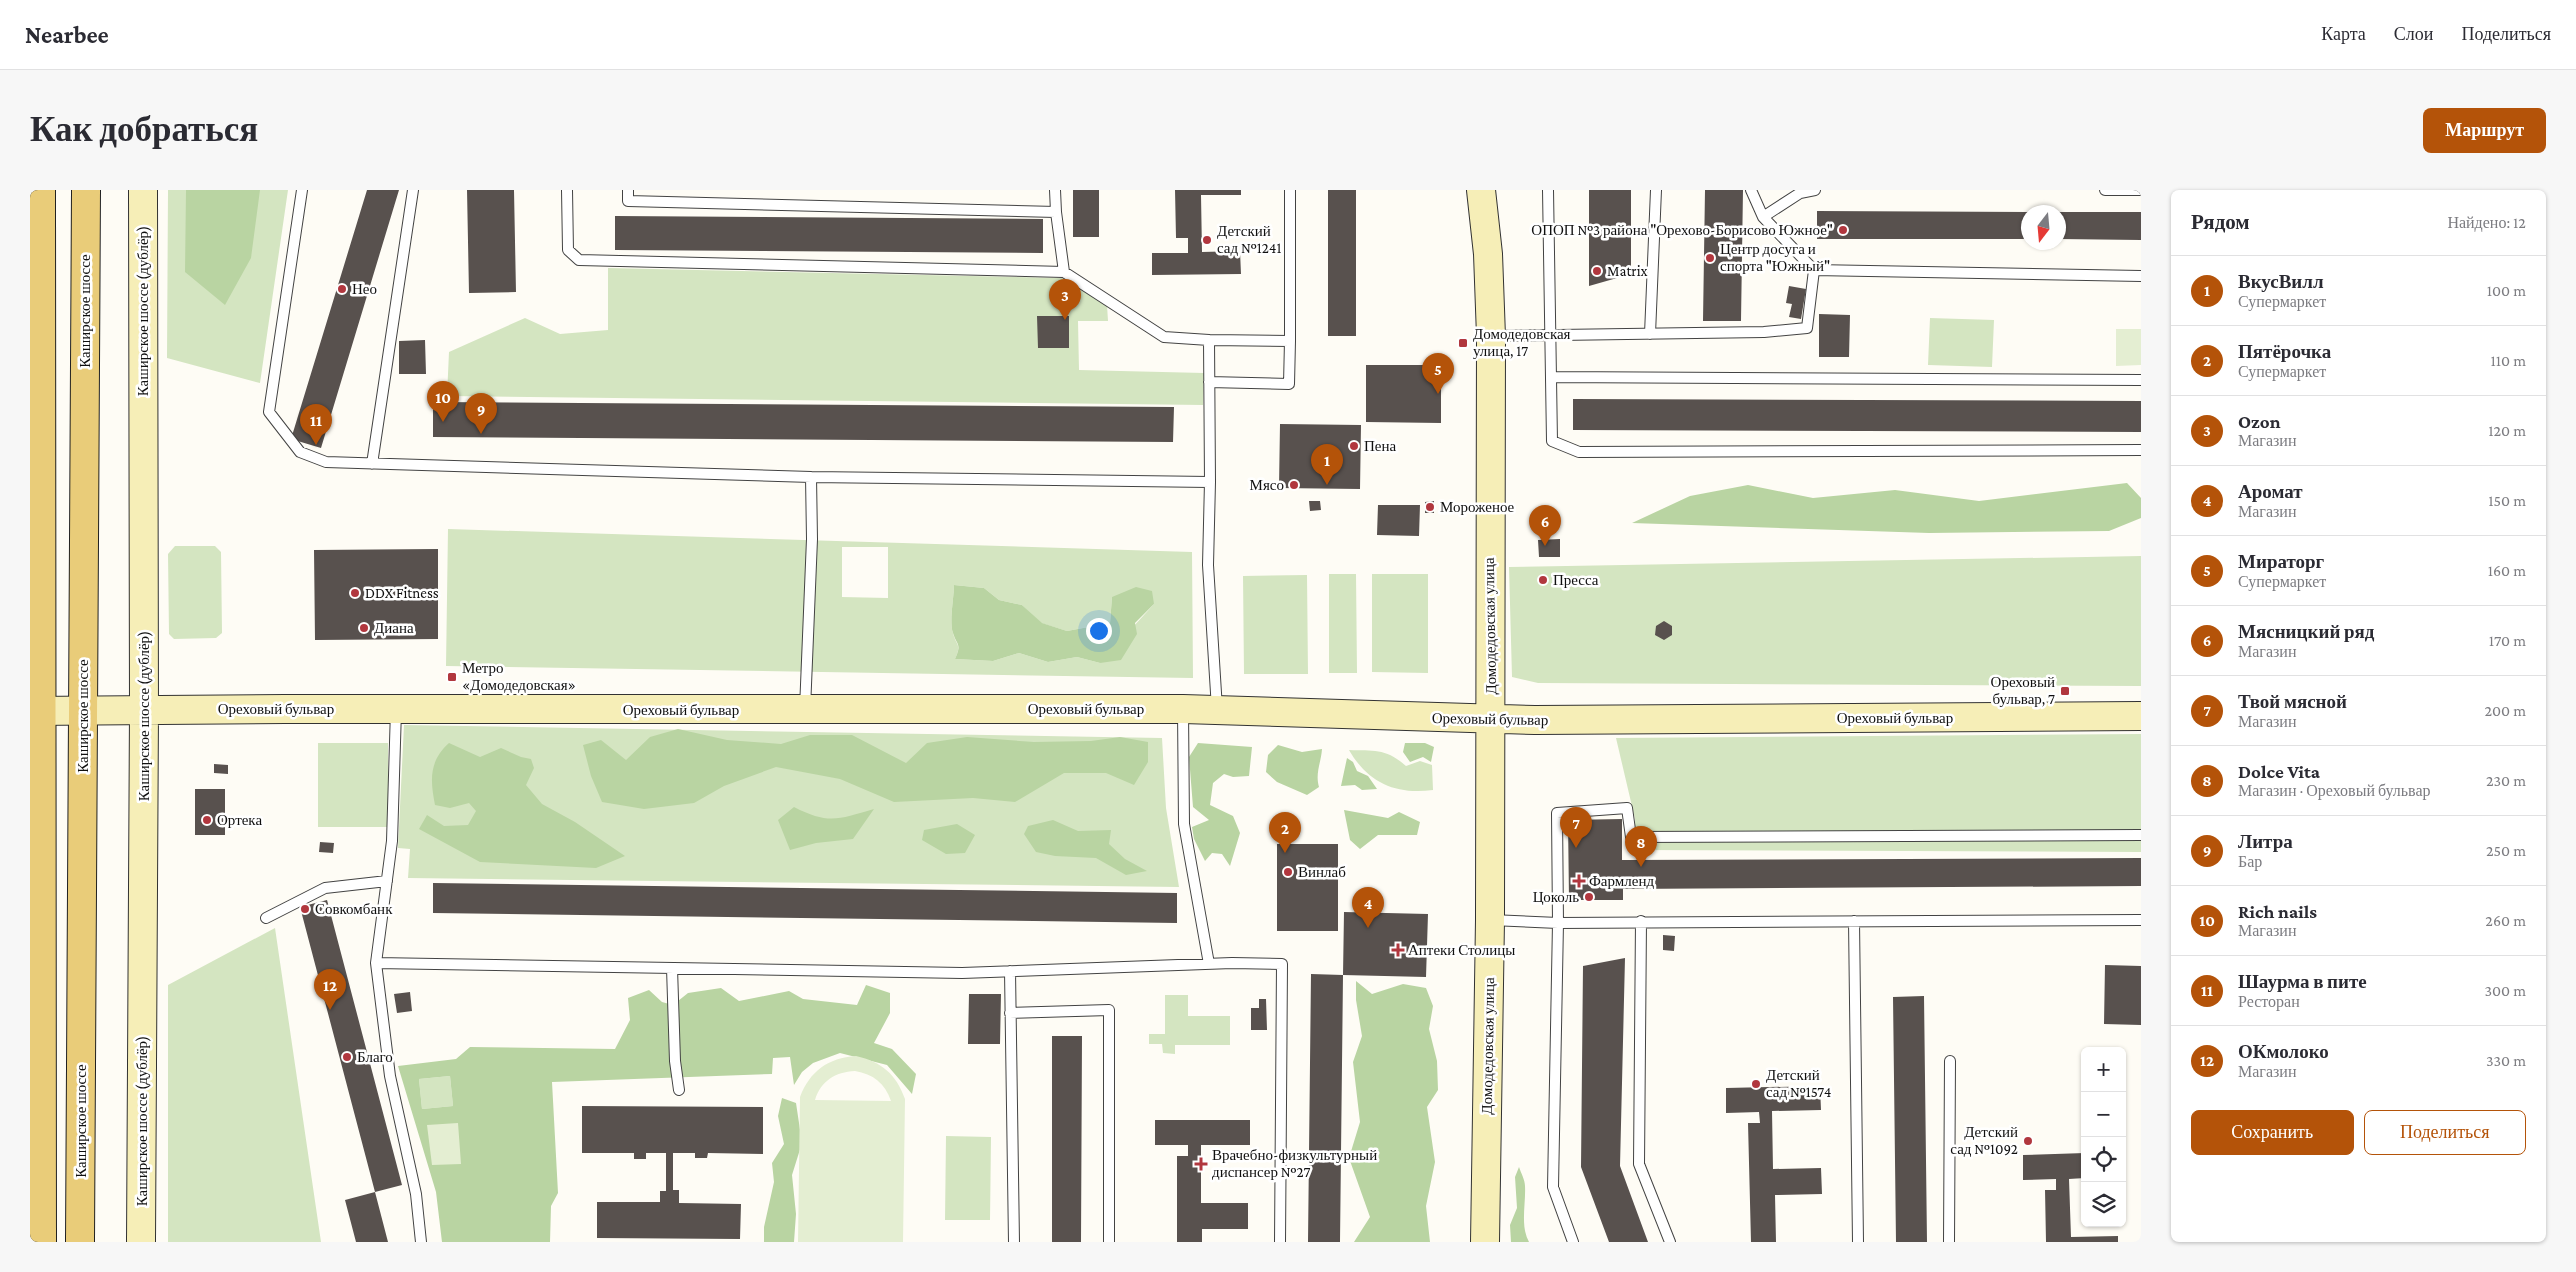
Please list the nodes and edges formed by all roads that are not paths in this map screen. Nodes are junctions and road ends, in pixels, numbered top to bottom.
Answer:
1 (40, 190) edge
2 (86, 190) edge
3 (143, 190) edge
4 (302, 190) edge
5 (413, 190) edge
6 (567, 190) edge
7 (628, 190) edge
8 (1055, 190) edge
9 (1290, 190) edge
10 (1481, 190) edge
11 (1548, 190) edge
12 (1656, 190) edge
13 (1750, 190) edge
14 (1815, 190) edge
15 (2105, 190) edge
16 (2127, 190) edge
17 (2141, 190) edge
18 (1056, 212) junction
19 (1763, 217) junction
20 (1814, 270) junction
21 (1064, 272) junction
22 (2141, 276) edge
23 (1650, 334) junction
24 (1550, 335) junction
25 (1491, 336) junction
26 (1209, 340) junction
27 (1290, 341) junction
28 (1551, 377) junction
29 (2141, 380) edge
30 (1209, 382) junction
31 (2141, 450) edge
32 (372, 464) junction
33 (811, 477) junction
34 (1210, 482) junction
35 (396, 709) junction
36 (1183, 709) junction
37 (144, 710) junction
38 (805, 710) junction
39 (1218, 710) junction
40 (35, 711) edge
41 (83, 711) junction
42 (2141, 716) edge
43 (1491, 719) junction
44 (2141, 835) edge
45 (387, 882) junction
46 (266, 918) dead end
47 (1490, 920) junction
48 (2141, 920) edge
49 (1641, 921) junction
50 (1854, 921) junction
51 (1558, 922) junction
52 (376, 963) junction
53 (1209, 964) junction
54 (672, 968) junction
55 (1010, 972) junction
56 (1010, 1013) junction
57 (1950, 1061) dead end
58 (679, 1090) dead end
59 (42, 1242) edge
60 (80, 1242) edge
61 (141, 1242) edge
62 (421, 1242) edge
63 (1014, 1242) edge
64 (1109, 1242) edge
65 (1280, 1242) edge
66 (1485, 1242) edge
67 (1573, 1242) edge
68 (1670, 1242) edge
69 (1858, 1242) edge
70 (1949, 1242) edge

1 - 40 main road
2 - 41 main road, Каширское шоссе
3 - 37 main road, Каширское шоссе (дублёр)
4 - 32 lane
5 - 32 lane
6 - 21 lane
7 - 18 lane
8 - 18 lane
9 - 27 lane
10 - 25 main road, Домодедовская улица
11 - 24 lane
12 - 23 lane
13 - 19 lane
14 - 19 lane
15 - 16 lane
16 - 17 lane
18 - 21 lane
19 - 20 lane
20 - 22 lane
20 - 23 lane
21 - 26 lane
23 - 24 lane
24 - 25 lane
24 - 28 lane
25 - 43 main road, Домодедовская улица
26 - 27 lane
26 - 30 lane
27 - 30 lane
28 - 29 lane
28 - 31 lane
30 - 34 lane
32 - 33 lane
33 - 34 lane
33 - 38 lane
34 - 39 lane
35 - 37 main road, Ореховый бульвар
35 - 38 main road, Ореховый бульвар
35 - 45 lane
36 - 38 main road, Ореховый бульвар
36 - 39 main road, Ореховый бульвар
36 - 53 lane
37 - 41 main road, Ореховый бульвар
37 - 61 main road, Каширское шоссе (дублёр)
39 - 43 main road, Ореховый бульвар
40 - 41 main road, Ореховый бульвар
40 - 59 main road
41 - 60 main road, Каширское шоссе
42 - 43 main road, Ореховый бульвар
43 - 47 main road, Домодедовская улица
44 - 51 lane
45 - 46 lane
45 - 52 lane
47 - 51 lane
47 - 66 main road, Домодедовская улица
48 - 50 lane
49 - 50 lane
49 - 51 lane
49 - 68 lane
50 - 69 lane
51 - 67 lane
52 - 54 lane
52 - 62 lane
53 - 55 lane
53 - 65 lane
54 - 55 lane
54 - 58 lane
55 - 56 lane
56 - 63 lane
56 - 64 lane
57 - 70 lane

